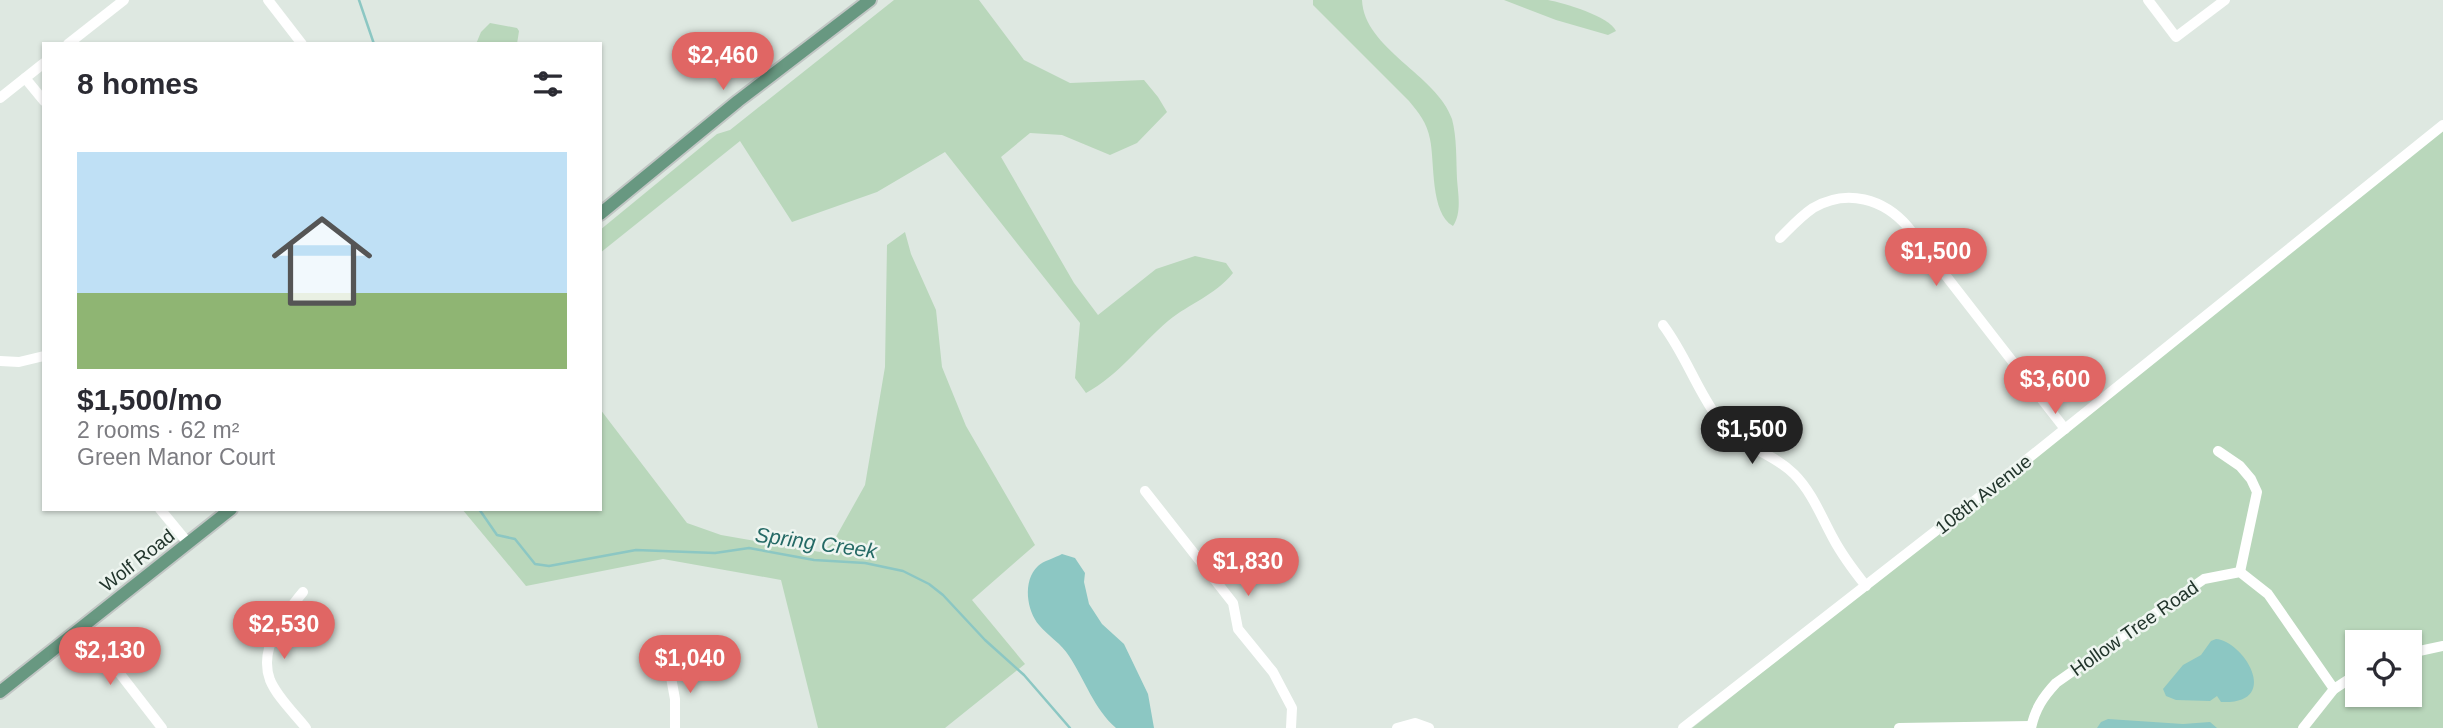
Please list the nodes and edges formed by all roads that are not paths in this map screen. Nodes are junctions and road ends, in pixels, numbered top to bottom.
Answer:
1 (124, 0) edge
2 (268, 0) edge
3 (870, 0) edge
4 (2148, 0) edge
5 (2225, 0) edge
6 (71, 42) edge
7 (300, 42) edge
8 (42, 65) edge
9 (25, 78) junction
10 (0, 98) edge
11 (42, 99) edge
12 (2443, 125) edge
13 (602, 212) edge
14 (1780, 238) dead end
15 (1663, 326) dead end
16 (42, 356) edge
17 (0, 361) edge
18 (2065, 429) junction
19 (2218, 451) dead end
20 (1145, 491) dead end
21 (162, 511) edge
22 (228, 511) edge
23 (188, 543) junction
24 (2240, 572) junction
25 (1867, 586) junction
26 (303, 592) dead end
27 (83, 626) junction
28 (2443, 646) edge
29 (2422, 650) edge
30 (668, 661) dead end
31 (2345, 682) edge
32 (2334, 689) junction
33 (0, 692) edge
34 (2031, 727) edge
35 (162, 728) edge
36 (306, 728) edge
37 (675, 728) edge
38 (1291, 728) edge
39 (1397, 728) edge
40 (1429, 728) edge
41 (1683, 728) edge
42 (1899, 728) edge
43 (2303, 728) edge

1 - 6 street
2 - 7 street
3 - 13 main road
4 - 5 street
8 - 9 street
9 - 10 street
9 - 11 street
12 - 18 street, 108th Avenue
14 - 18 street
15 - 25 street
16 - 17 street
18 - 25 street, 108th Avenue
19 - 24 street
20 - 38 street
21 - 23 street
22 - 23 main road, Wolf Road
23 - 27 main road, Wolf Road
24 - 32 street
24 - 34 street, Hollow Tree Road
25 - 41 street, 108th Avenue
26 - 36 street
27 - 33 main road, Wolf Road
27 - 35 street
28 - 29 street
30 - 37 street
31 - 32 street
32 - 43 street
34 - 42 street
39 - 40 street

